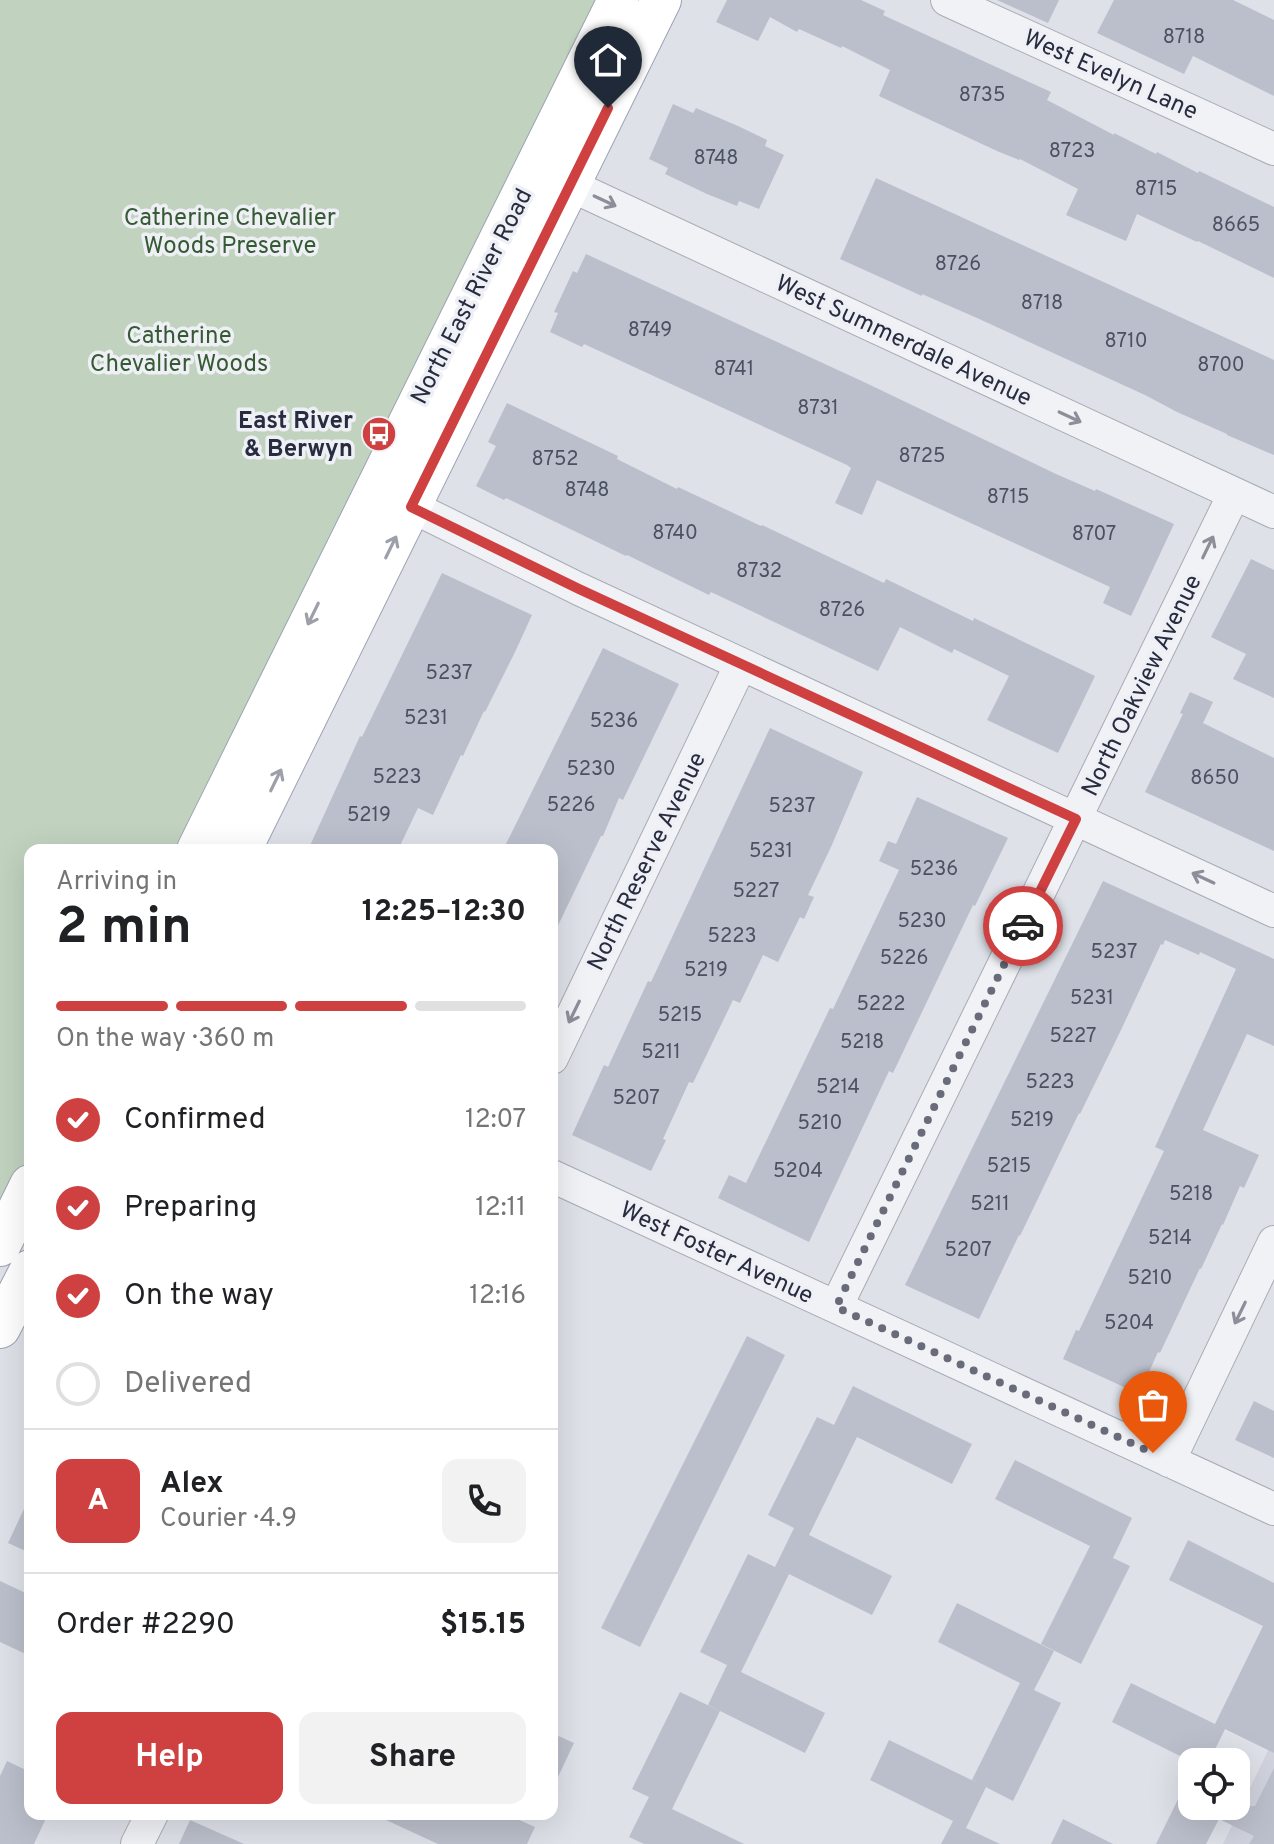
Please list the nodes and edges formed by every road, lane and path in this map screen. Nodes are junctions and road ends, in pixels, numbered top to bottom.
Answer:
1 (618, 0) edge
2 (661, 0) edge
3 (947, 0) edge
4 (1274, 149) edge
5 (552, 176) junction
6 (375, 489) junction
7 (1234, 494) junction
8 (411, 507) junction
9 (1274, 512) edge
10 (741, 664) junction
11 (1076, 819) junction
12 (200, 844) edge
13 (244, 844) edge
14 (1274, 911) edge
15 (558, 1045) edge
16 (558, 1179) edge
17 (24, 1197) edge
18 (1274, 1242) edge
19 (0, 1246) edge
20 (24, 1282) edge
21 (836, 1307) junction
22 (0, 1328) edge
23 (1169, 1461) junction
24 (1274, 1509) edge
25 (149, 1820) edge
26 (137, 1844) edge

1 - 5 main road, North East River Road
2 - 5 main road, North East River Road
3 - 4 street, West Evelyn Lane
5 - 6 main road, North East River Road
5 -> 7 street, West Summerdale Avenue
5 - 8 main road, North East River Road
6 - 8 street
6 -> 12 main road, North East River Road
7 - 9 street, West Summerdale Avenue
11 -> 7 street, North Oakview Avenue
8 - 10 street
13 -> 8 main road, North East River Road
10 - 11 street
10 -> 15 street, North Reserve Avenue
14 -> 11 street
11 - 21 street, North Oakview Avenue
16 - 21 street, West Foster Avenue
17 - 19 main road
18 -> 23 street
20 - 22 main road
21 - 23 street, West Foster Avenue
23 - 24 street, West Foster Avenue
25 - 26 street

